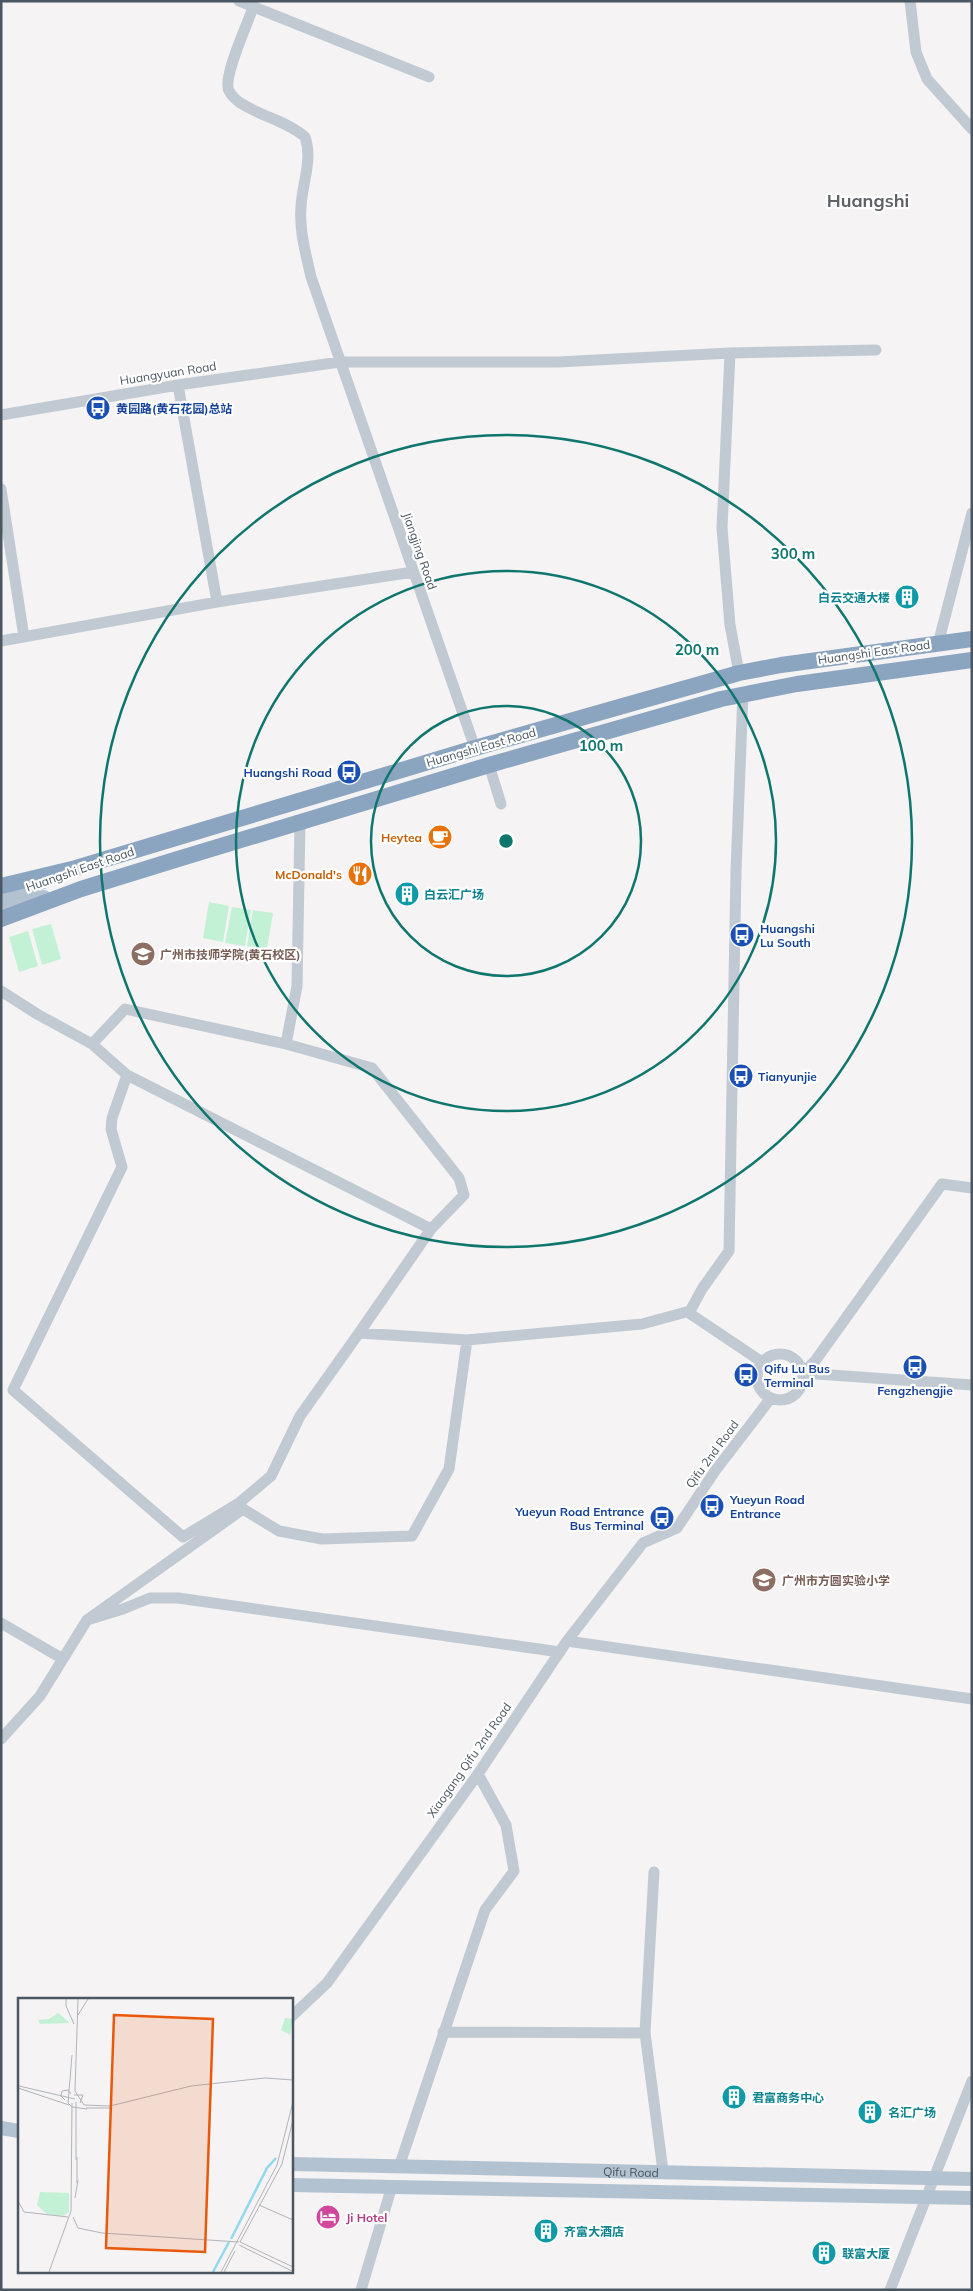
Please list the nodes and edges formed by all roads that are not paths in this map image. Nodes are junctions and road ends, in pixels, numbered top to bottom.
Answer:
1 (239, 1) edge
2 (910, 1) edge
3 (253, 7) junction
4 (429, 77) dead end
5 (972, 129) edge
6 (876, 350) dead end
7 (730, 353) junction
8 (340, 362) junction
9 (178, 385) junction
10 (1, 415) edge
11 (1, 489) edge
12 (972, 513) edge
13 (413, 572) junction
14 (217, 602) junction
15 (24, 637) junction
16 (972, 639) edge
17 (1, 641) edge
18 (938, 644) junction
19 (972, 660) edge
20 (739, 672) junction
21 (743, 693) junction
22 (475, 748) junction
23 (489, 765) junction
24 (500, 804) dead end
25 (300, 822) junction
26 (76, 868) junction
27 (1, 886) edge
28 (81, 890) junction
29 (1, 896) edge
30 (1, 907) edge
31 (1, 920) edge
32 (1, 991) edge
33 (92, 1044) junction
34 (286, 1044) junction
35 (127, 1075) junction
36 (972, 1188) edge
37 (431, 1229) junction
38 (690, 1311) junction
39 (359, 1333) junction
40 (467, 1340) junction
41 (762, 1362) junction
42 (803, 1373) junction
43 (972, 1385) edge
44 (772, 1398) junction
45 (241, 1506) junction
46 (677, 1528) joint
47 (87, 1620) junction
48 (1, 1623) edge
49 (568, 1641) junction
50 (560, 1652) junction
51 (63, 1659) junction
52 (972, 1699) edge
53 (1, 1739) edge
54 (478, 1774) junction
55 (654, 1872) dead end
56 (292, 2016) edge
57 (443, 2032) junction
58 (645, 2034) junction
59 (972, 2081) edge
60 (1, 2120) edge
61 (18, 2122) edge
62 (1, 2128) edge
63 (18, 2131) edge
64 (292, 2164) edge
65 (399, 2167) junction
66 (663, 2172) junction
67 (935, 2178) junction
68 (972, 2179) edge
69 (292, 2185) edge
70 (392, 2186) junction
71 (928, 2198) junction
72 (972, 2198) edge
73 (361, 2290) edge
74 (890, 2290) edge

1 - 3 street
2 - 5 street
3 - 4 street
3 - 8 street, Jiangjing Road
6 - 7 street, Huangyuan Road
7 - 8 street, Huangyuan Road
7 - 20 street
8 - 9 street, Huangyuan Road
8 - 13 street, Jiangjing Road
9 - 10 street, Huangyuan Road
9 - 14 street
11 - 15 street
12 - 18 street
13 - 14 street
13 - 22 street, Jiangjing Road
14 - 15 street
15 - 17 street
16 - 18 highway, Huangshi East Road
18 - 20 highway, Huangshi East Road
19 - 21 highway, Huangshi East Road
20 - 22 highway, Huangshi East Road
21 - 23 highway, Huangshi East Road
21 - 38 street
22 - 26 highway, Huangshi East Road
23 - 24 street
23 - 25 highway, Huangshi East Road
25 - 28 highway, Huangshi East Road
25 - 34 street
26 - 27 highway
26 - 29 main road, Huangshi East Road
28 - 30 main road, Huangshi East Road
28 - 31 highway
32 - 33 street
33 - 34 street
33 - 35 street
34 - 37 street
35 - 37 street
35 - 45 street
36 - 42 street
37 - 39 street
38 - 40 street
38 - 41 street
39 - 40 street
39 - 45 street
40 - 45 street
41 - 42 street
41 - 44 street
42 - 43 street
42 - 44 street
44 - 46 street, Qifu 2nd Road
45 - 47 street
46 - 49 street, Xiaogang Qifu 2nd Road
47 - 50 street
47 - 51 street
48 - 51 street
49 - 50 street, Xiaogang Qifu 2nd Road
49 - 52 street
50 - 54 street, Xiaogang Qifu 2nd Road
51 - 53 street
54 - 56 street, Xiaogang Qifu 2nd Road
54 - 57 street
55 - 58 street
57 - 58 street
57 - 65 street
58 - 66 street
59 - 67 street
60 - 61 main road
62 - 63 main road
64 - 65 main road, Qifu Road
65 - 66 main road, Qifu Road
66 - 67 main road, Qifu Road
67 - 68 main road, Qifu Road
67 - 71 street
69 - 70 main road, Qifu Road
70 - 71 main road, Qifu Road
70 - 73 street
71 - 72 main road, Qifu Road
71 - 74 street

